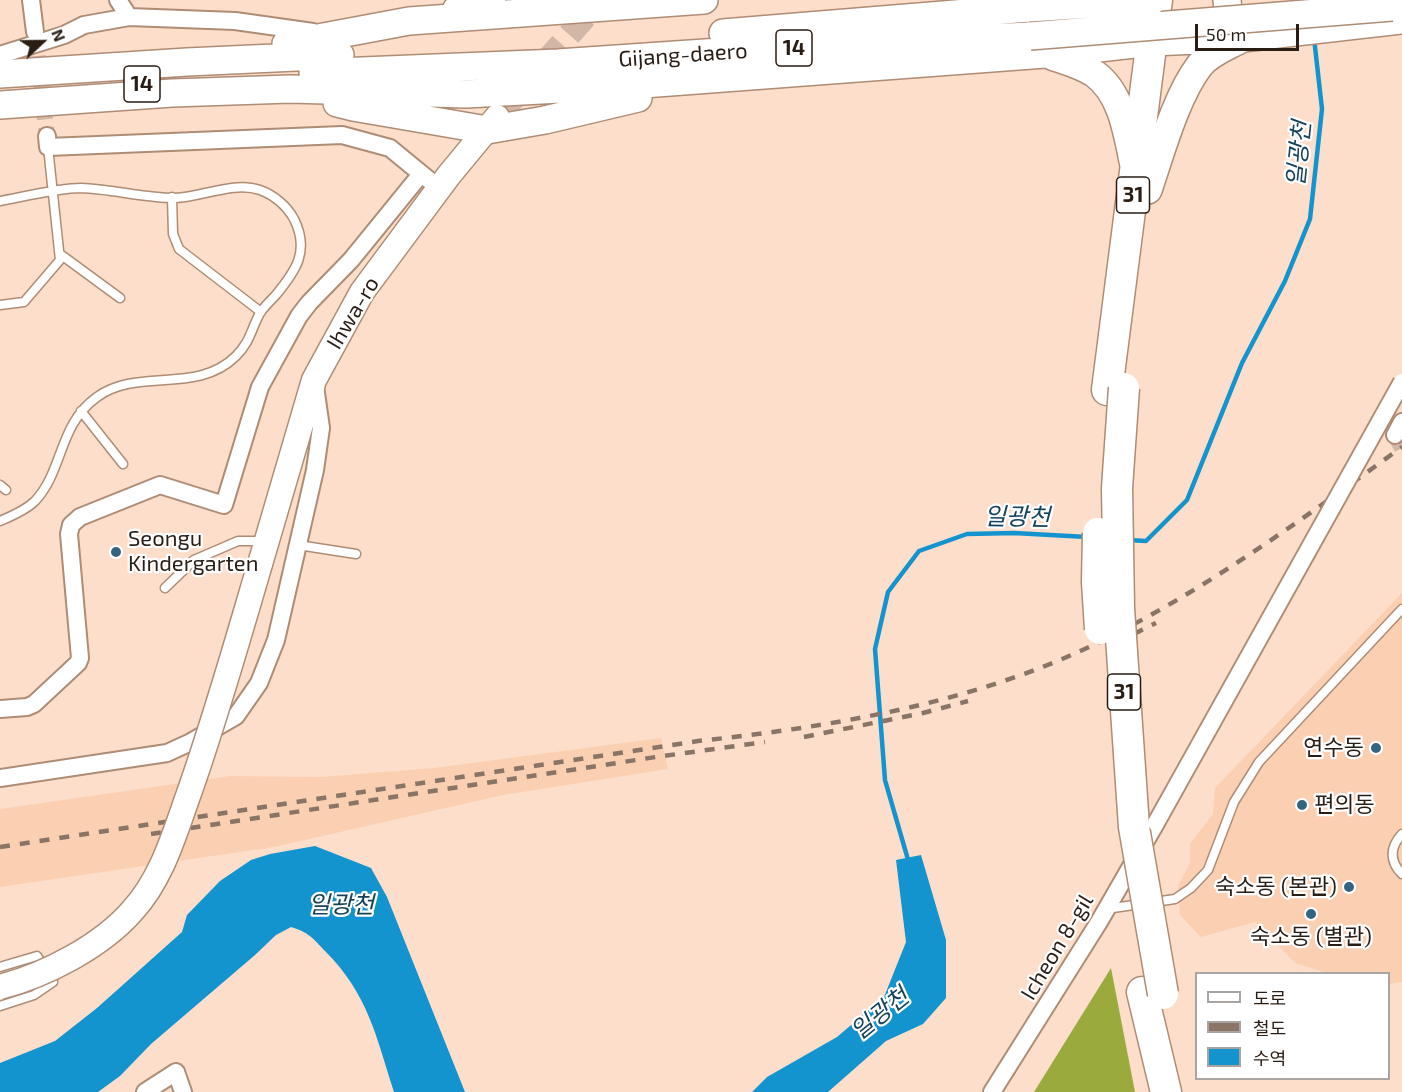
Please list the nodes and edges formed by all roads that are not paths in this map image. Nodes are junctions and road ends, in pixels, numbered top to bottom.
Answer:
1 (31, 0) edge
2 (493, 0) edge
3 (704, 0) edge
4 (1093, 0) edge
5 (1155, 0) edge
6 (1177, 0) edge
7 (1227, 0) edge
8 (122, 5) edge
9 (1398, 16) edge
10 (409, 21) junction
11 (35, 32) tunnel mouth
12 (329, 35) junction
13 (1249, 37) junction
14 (1161, 42) junction
15 (563, 54) junction
16 (1045, 54) junction
17 (0, 57) edge
18 (0, 74) edge
19 (749, 77) junction
20 (290, 89) junction
21 (0, 93) edge
22 (0, 105) edge
23 (492, 123) junction
24 (48, 141) joint
25 (430, 181) junction
26 (1142, 182) junction
27 (55, 192) junction
28 (172, 197) junction
29 (0, 201) edge
30 (60, 254) junction
31 (120, 298) dead end
32 (0, 305) edge
33 (261, 312) junction
34 (314, 380) junction
35 (1402, 382) edge
36 (81, 411) junction
37 (123, 464) dead end
38 (0, 521) edge
39 (298, 545) junction
40 (263, 553) junction
41 (356, 554) dead end
42 (165, 588) dead end
43 (1402, 609) edge
44 (0, 709) edge
45 (0, 778) edge
46 (1402, 834) edge
47 (1402, 874) edge
48 (1106, 909) junction
49 (0, 967) edge
50 (0, 987) edge
51 (1152, 993) junction
52 (0, 1006) edge
53 (145, 1092) edge
54 (183, 1092) edge
55 (992, 1092) edge
56 (1166, 1092) edge
57 (1188, 1092) edge

1 - 11 street
2 - 10 main road
3 - 10 main road
4 - 16 main road
5 - 14 highway, 31
5 - 15 main road, Gijang-daero / 14, bridge
6 - 14 highway, 31
7 - 13 main road
8 - 12 street
8 - 17 street
9 - 13 main road
9 - 15 main road, Gijang-daero / 14, bridge
10 - 12 main road
12 - 17 main road
13 - 14 main road
13 - 26 main road
14 - 16 main road
14 - 26 highway, 31
15 - 18 main road, Gijang-daero / 14
15 - 21 main road, Gijang-daero / 14
16 - 19 main road
16 - 26 main road
19 - 20 main road
19 - 23 main road
20 - 22 main road
20 - 23 main road
23 - 25 main road, Ihwa-ro
24 - 25 street
24 - 27 lane
25 - 34 main road, Ihwa-ro
25 - 44 street
26 - 51 highway, 31, bridge
27 - 28 lane
27 - 29 lane
27 - 30 lane
28 - 33 lane
28 - 33 lane
30 - 31 lane
30 - 32 lane
33 - 36 lane
34 - 39 street
34 - 40 main road, Ihwa-ro
35 - 48 street, Icheon 8-gil, bridge
36 - 37 lane
36 - 38 lane
39 - 41 lane
39 - 45 street
40 - 42 lane
40 - 50 main road, Ihwa-ro, bridge
43 - 48 lane
46 - 47 lane
48 - 55 street, Icheon 8-gil
49 - 52 lane
51 - 56 highway, 31
51 - 57 highway, 31
53 - 54 street

